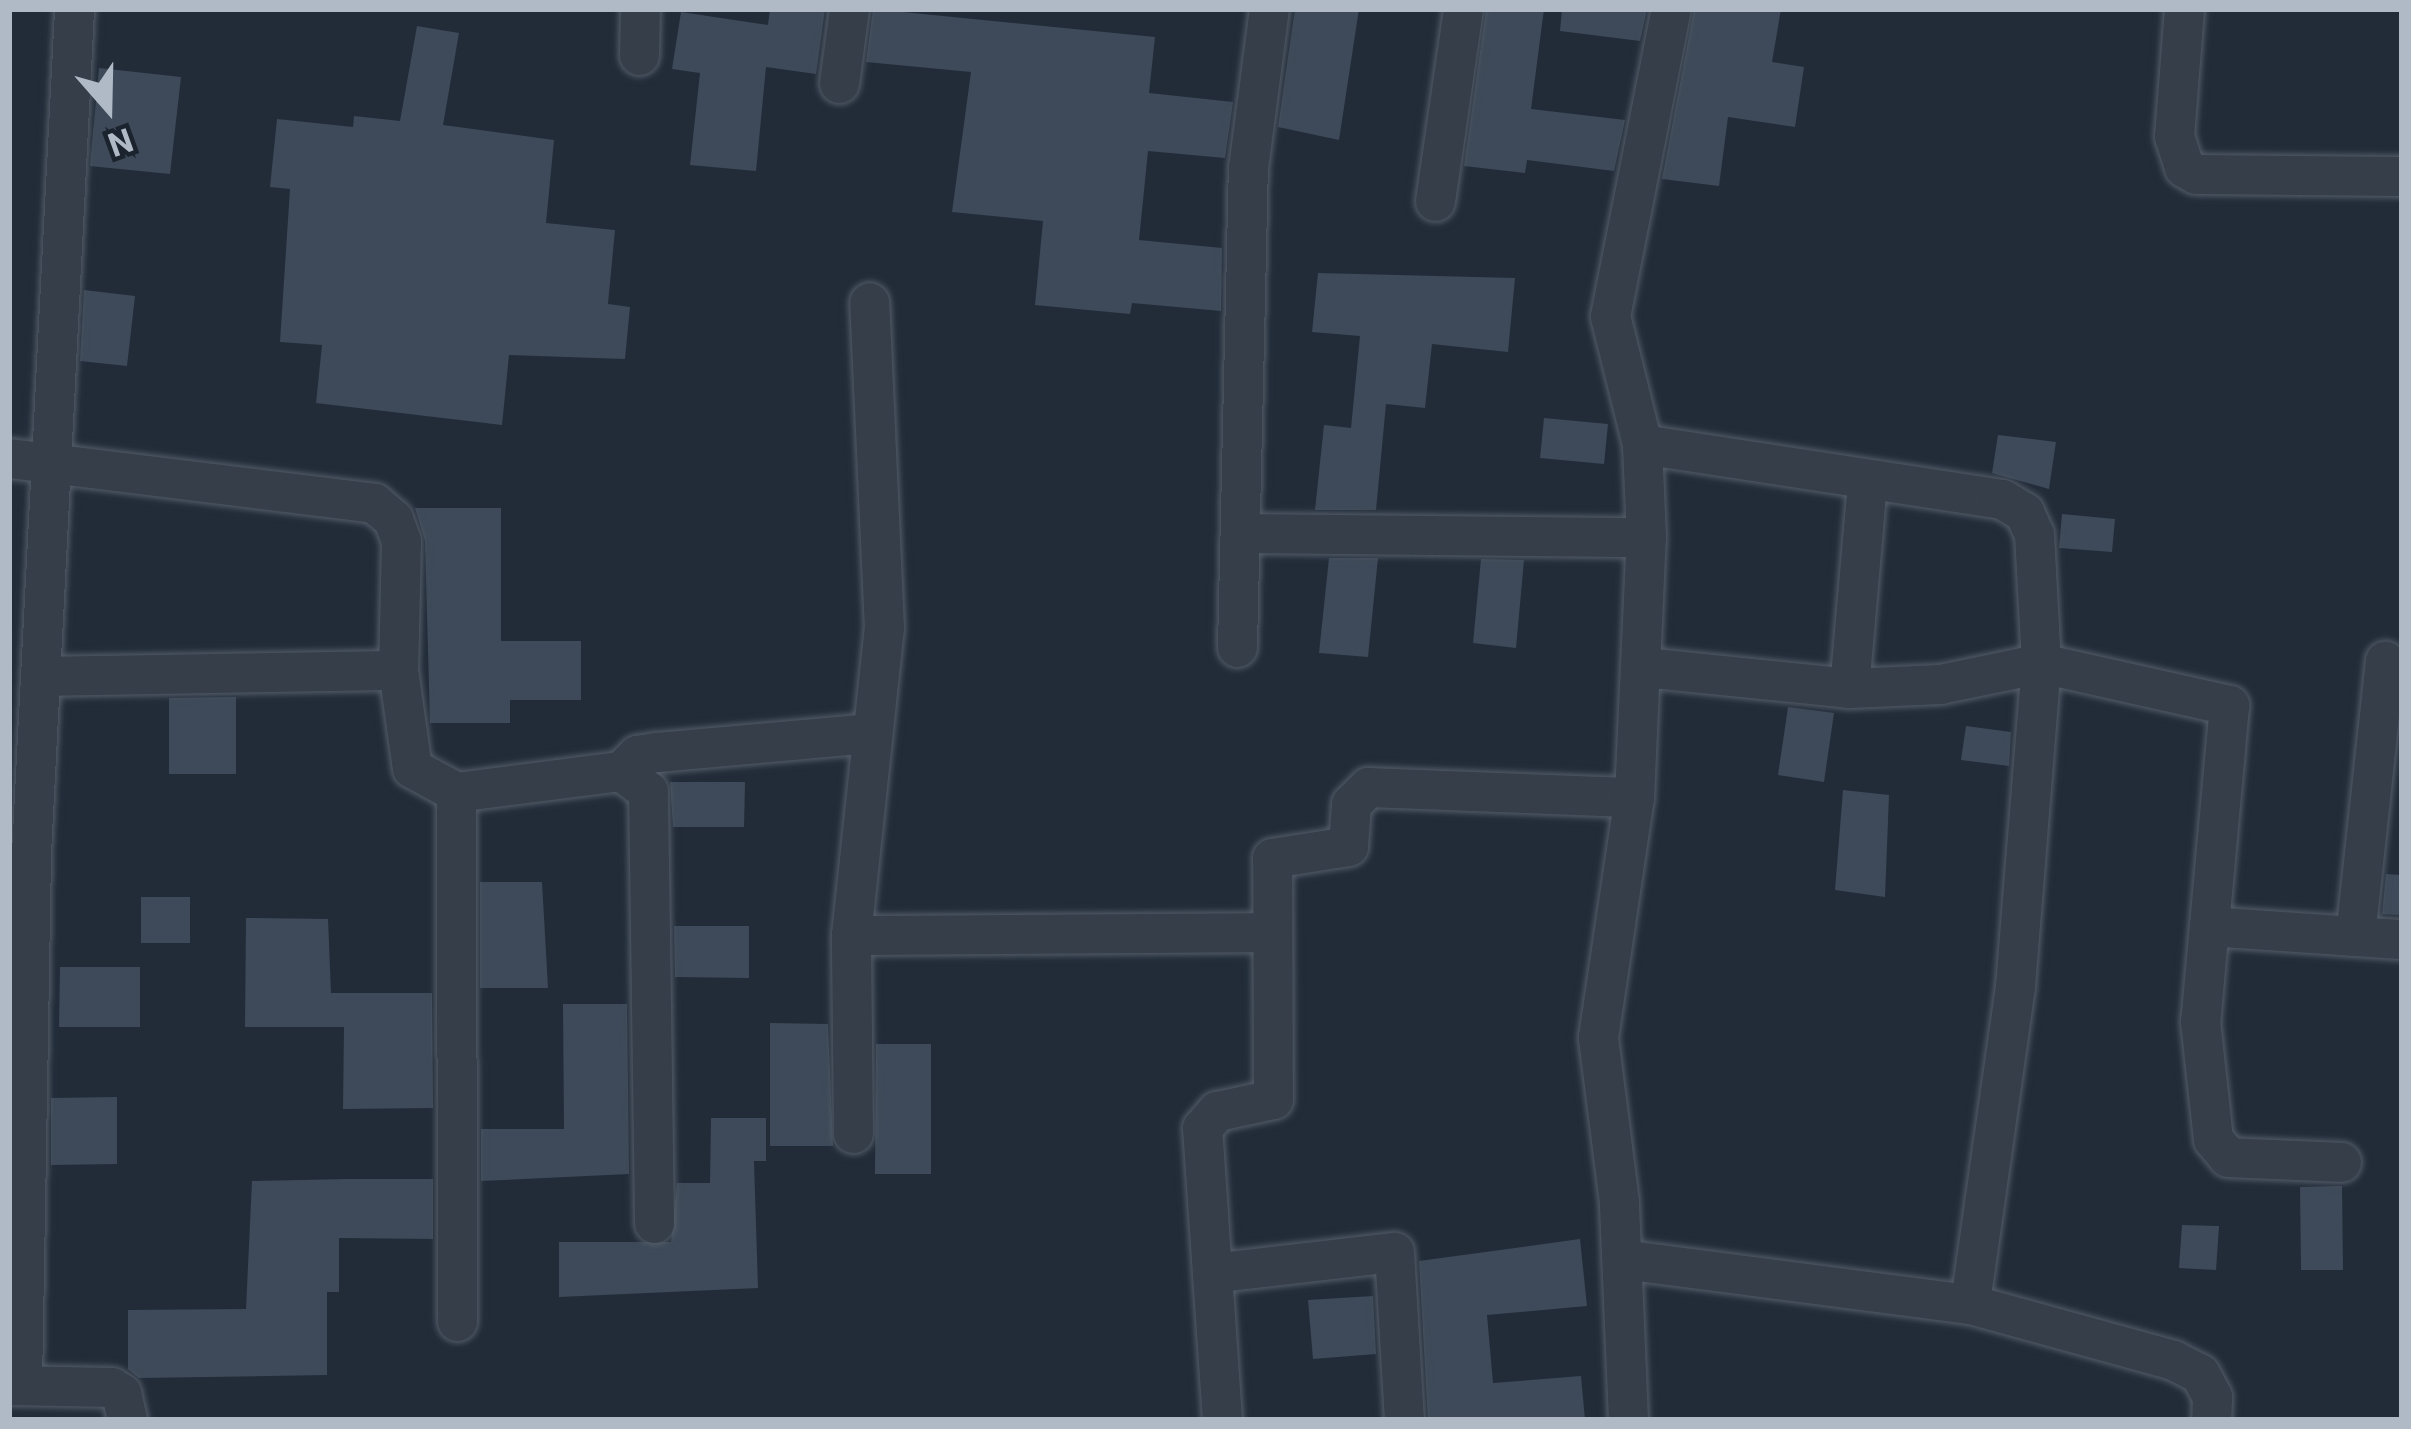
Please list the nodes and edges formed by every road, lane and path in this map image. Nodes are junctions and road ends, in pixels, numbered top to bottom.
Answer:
1 (74, 9) edge
2 (640, 9) edge
3 (850, 9) edge
4 (1269, 9) edge
5 (1463, 9) edge
6 (1671, 9) edge
7 (2184, 9) edge
8 (638, 55) dead end
9 (839, 83) dead end
10 (2402, 176) edge
11 (1435, 201) dead end
12 (868, 302) dead end
13 (1642, 444) junction
14 (27, 461) edge
15 (1867, 481) junction
16 (1240, 533) junction
17 (1646, 537) junction
18 (1237, 646) dead end
19 (2385, 661) dead end
20 (2041, 663) junction
21 (1643, 668) junction
22 (398, 670) junction
23 (43, 676) junction
24 (1850, 688) junction
25 (869, 733) junction
26 (621, 771) junction
27 (456, 792) junction
28 (1634, 797) junction
29 (2209, 926) junction
30 (1268, 932) junction
31 (851, 935) junction
32 (2355, 936) junction
33 (2402, 939) edge
34 (853, 1132) dead end
35 (2341, 1162) dead end
36 (654, 1222) dead end
37 (1622, 1259) junction
38 (1212, 1273) junction
39 (1970, 1304) junction
40 (457, 1321) dead end
41 (16, 1385) edge
42 (128, 1420) edge
43 (1222, 1420) edge
44 (1403, 1420) edge
45 (1628, 1420) edge
46 (2211, 1420) edge

1 - 14 street
2 - 8 street
3 - 9 street
4 - 16 street
5 - 11 street
6 - 13 street
7 - 10 street
12 - 25 street
13 - 15 street
13 - 17 street
14 - 22 street
14 - 23 street
15 - 20 street
15 - 24 street
16 - 17 street
16 - 18 street
17 - 21 street
19 - 32 street
20 - 24 street
20 - 29 street
20 - 39 street
21 - 24 street
21 - 28 street
22 - 23 street
22 - 27 street
23 - 41 street
25 - 26 street
25 - 31 street
26 - 27 street
26 - 36 street
27 - 40 street
28 - 30 street
28 - 37 street
29 - 32 street
29 - 35 street
30 - 31 street
30 - 38 street
31 - 34 street
32 - 33 street
37 - 39 street
37 - 45 street
38 - 43 street
38 - 44 street
39 - 46 street
41 - 42 street

